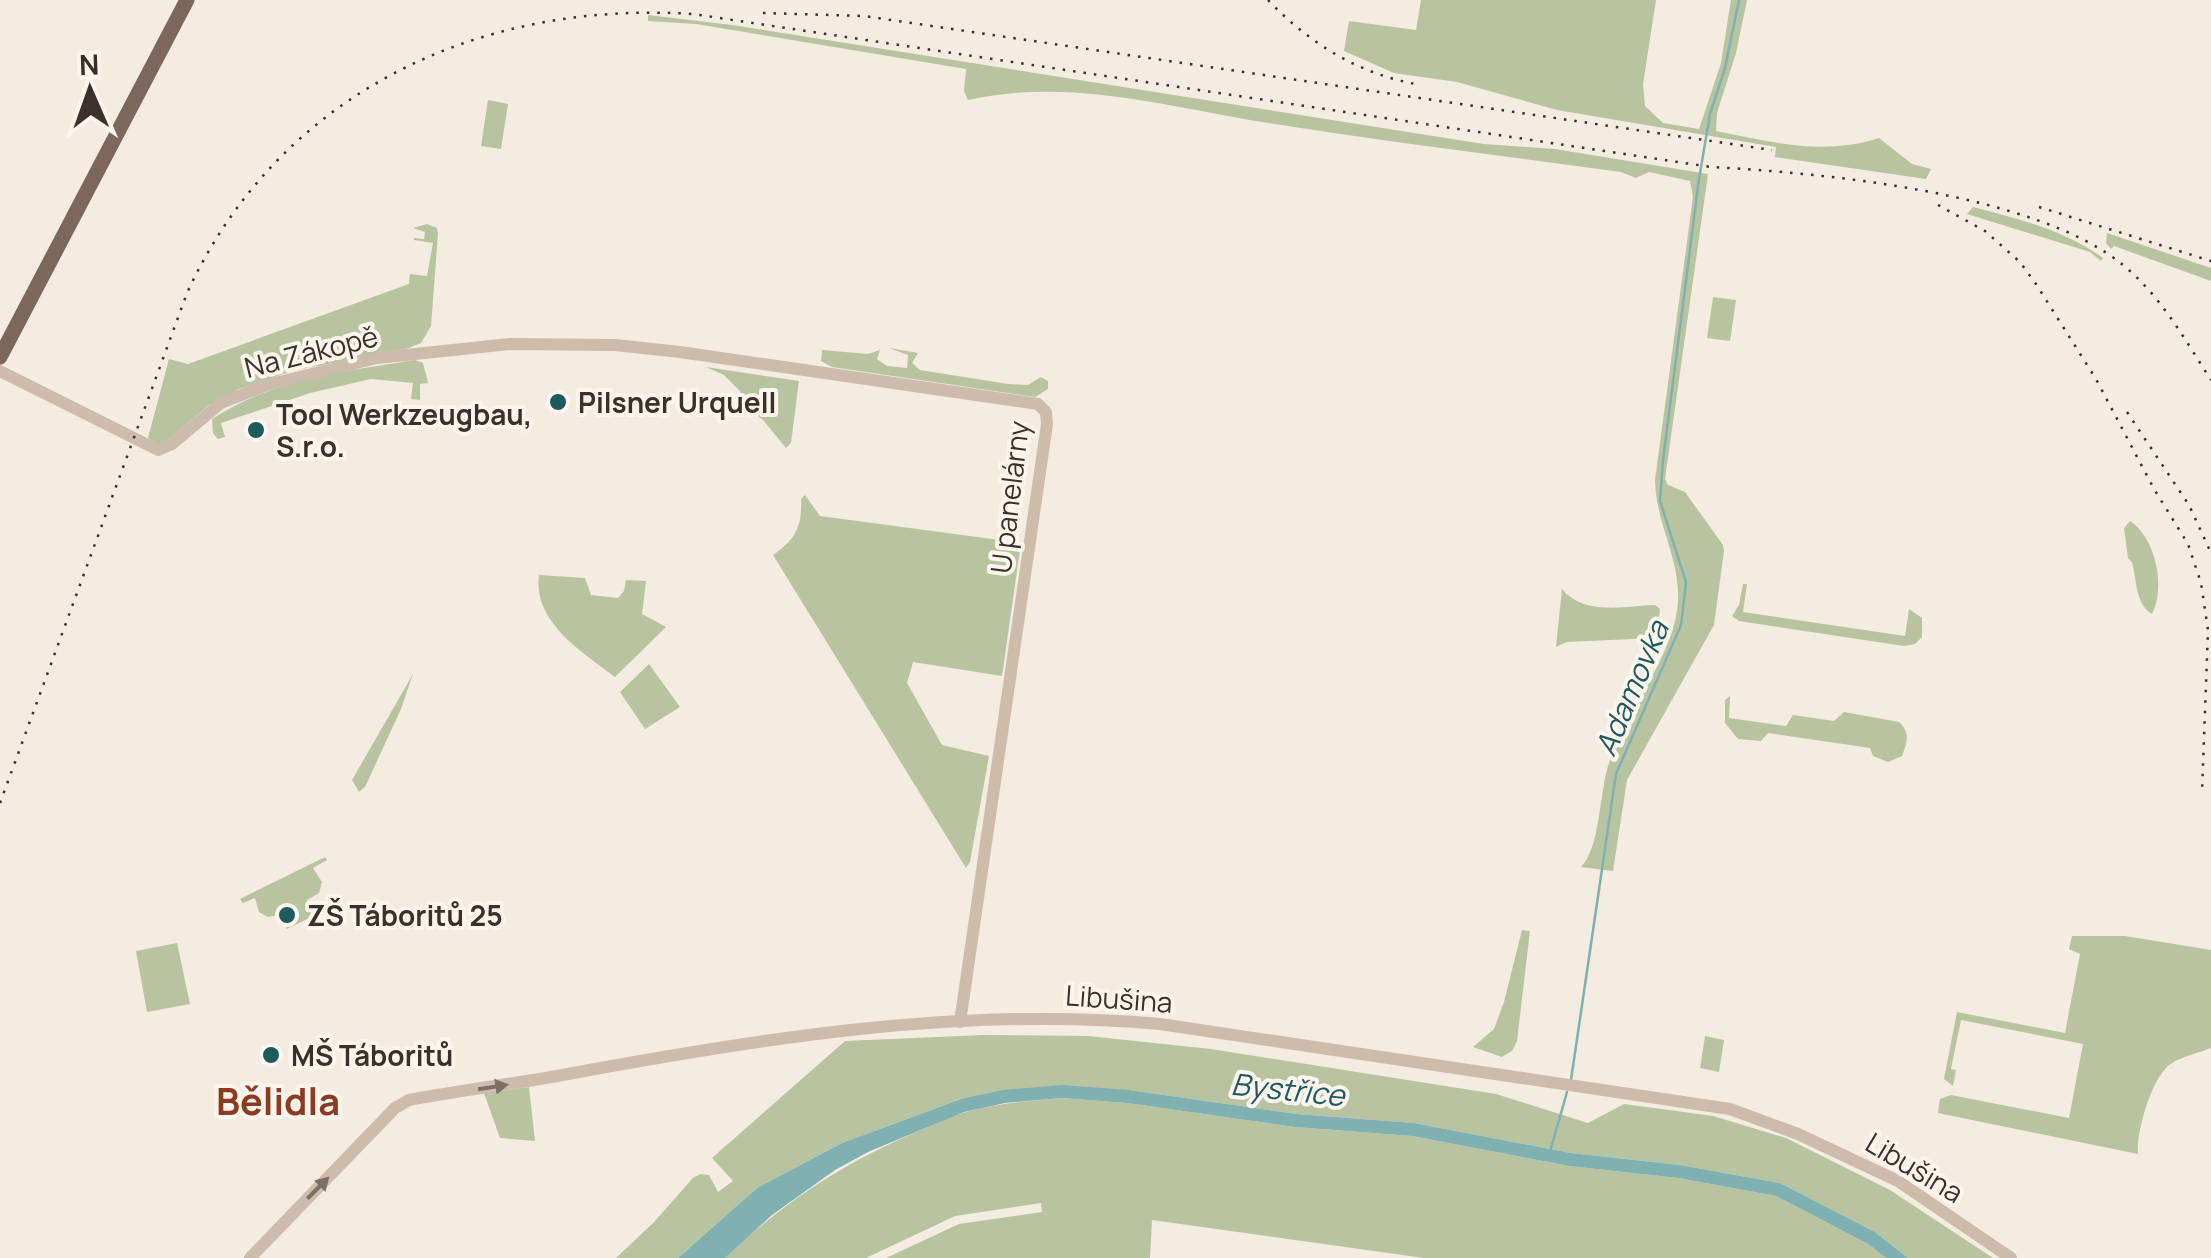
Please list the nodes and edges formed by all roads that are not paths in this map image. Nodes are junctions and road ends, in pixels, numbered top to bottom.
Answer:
1 (187, 0) edge
2 (434, 351) joint
3 (0, 358) edge
4 (0, 371) edge
5 (960, 1022) junction
6 (250, 1258) edge
7 (2012, 1258) edge

1 - 3 main road
2 - 4 street, Na Zákopě
2 - 5 street, U panelárny
6 -> 5 street, Libušina
5 - 7 street, Libušina

